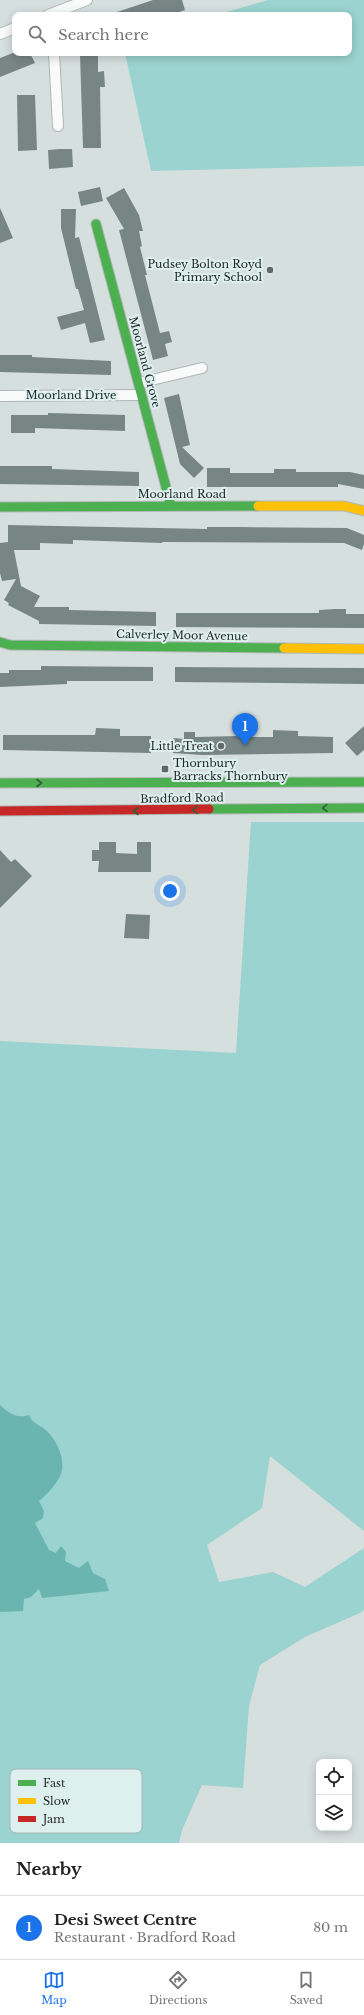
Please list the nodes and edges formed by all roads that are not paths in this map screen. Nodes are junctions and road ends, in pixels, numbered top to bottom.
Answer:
1 (88, 0) edge
2 (56, 12) edge
3 (12, 29) edge
4 (0, 34) edge
5 (54, 56) edge
6 (58, 126) dead end
7 (96, 224) dead end
8 (202, 368) dead end
9 (139, 383) junction
10 (141, 395) junction
11 (0, 396) edge
12 (171, 506) junction
13 (0, 507) edge
14 (364, 511) edge
15 (0, 642) edge
16 (364, 649) edge
17 (364, 782) edge
18 (0, 783) edge
19 (364, 808) edge
20 (0, 811) edge

1 - 2 street
3 - 4 street
5 - 6 street
7 - 9 main road, Moorland Grove
8 - 9 street
9 - 10 main road, Moorland Grove
10 - 11 street, Moorland Drive
10 - 12 main road, Moorland Grove
12 - 13 main road, Moorland Road
12 - 14 main road, Moorland Road
15 - 16 main road, Calverley Moor Avenue
18 -> 17 main road, Bradford Road
19 -> 20 main road, Bradford Road

